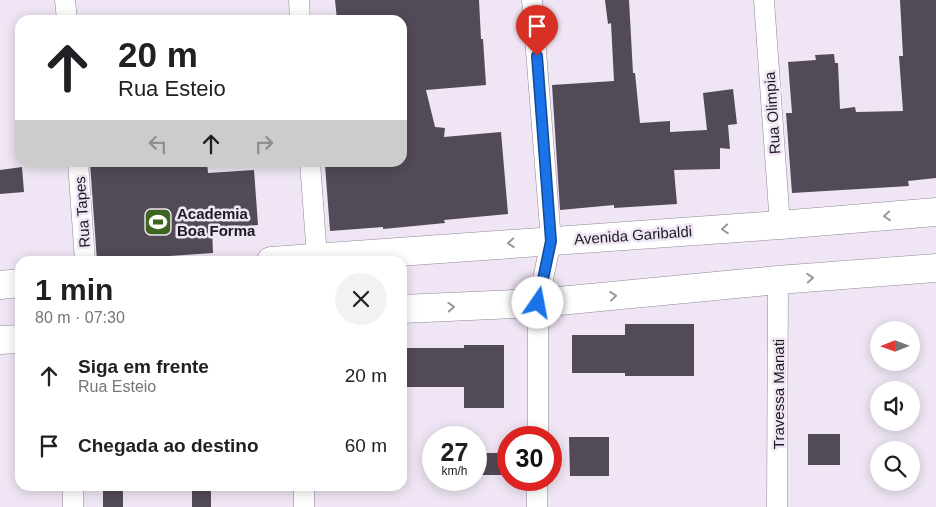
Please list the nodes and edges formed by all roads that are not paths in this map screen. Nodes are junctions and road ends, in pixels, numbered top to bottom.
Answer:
1 (65, 0) edge
2 (299, 0) edge
3 (532, 0) edge
4 (764, 0) edge
5 (66, 15) edge
6 (300, 15) edge
7 (78, 167) edge
8 (310, 167) edge
9 (936, 212) edge
10 (780, 225) junction
11 (551, 241) junction
12 (86, 256) edge
13 (317, 256) edge
14 (332, 256) edge
15 (936, 268) edge
16 (778, 280) junction
17 (15, 284) edge
18 (0, 285) edge
19 (538, 303) junction
20 (407, 309) edge
21 (15, 339) edge
22 (0, 340) edge
23 (538, 426) edge
24 (73, 491) edge
25 (304, 491) edge
26 (537, 491) edge
27 (73, 507) edge
28 (304, 507) edge
29 (537, 507) edge
30 (777, 507) edge

1 - 5 street
2 - 6 street
3 - 11 street
4 - 10 street, Rua Olimpia
7 - 12 street, Rua Tapes
8 - 13 street
9 -> 10 main road, Avenida Garibaldi
10 -> 11 main road, Avenida Garibaldi
11 -> 14 main road, Avenida Garibaldi
11 - 19 street
16 -> 15 main road
19 -> 16 main road
16 - 30 street, Travessa Manati
17 - 18 main road
20 -> 19 main road
19 - 23 street
21 - 22 main road
24 - 27 street
25 - 28 street
26 - 29 street

